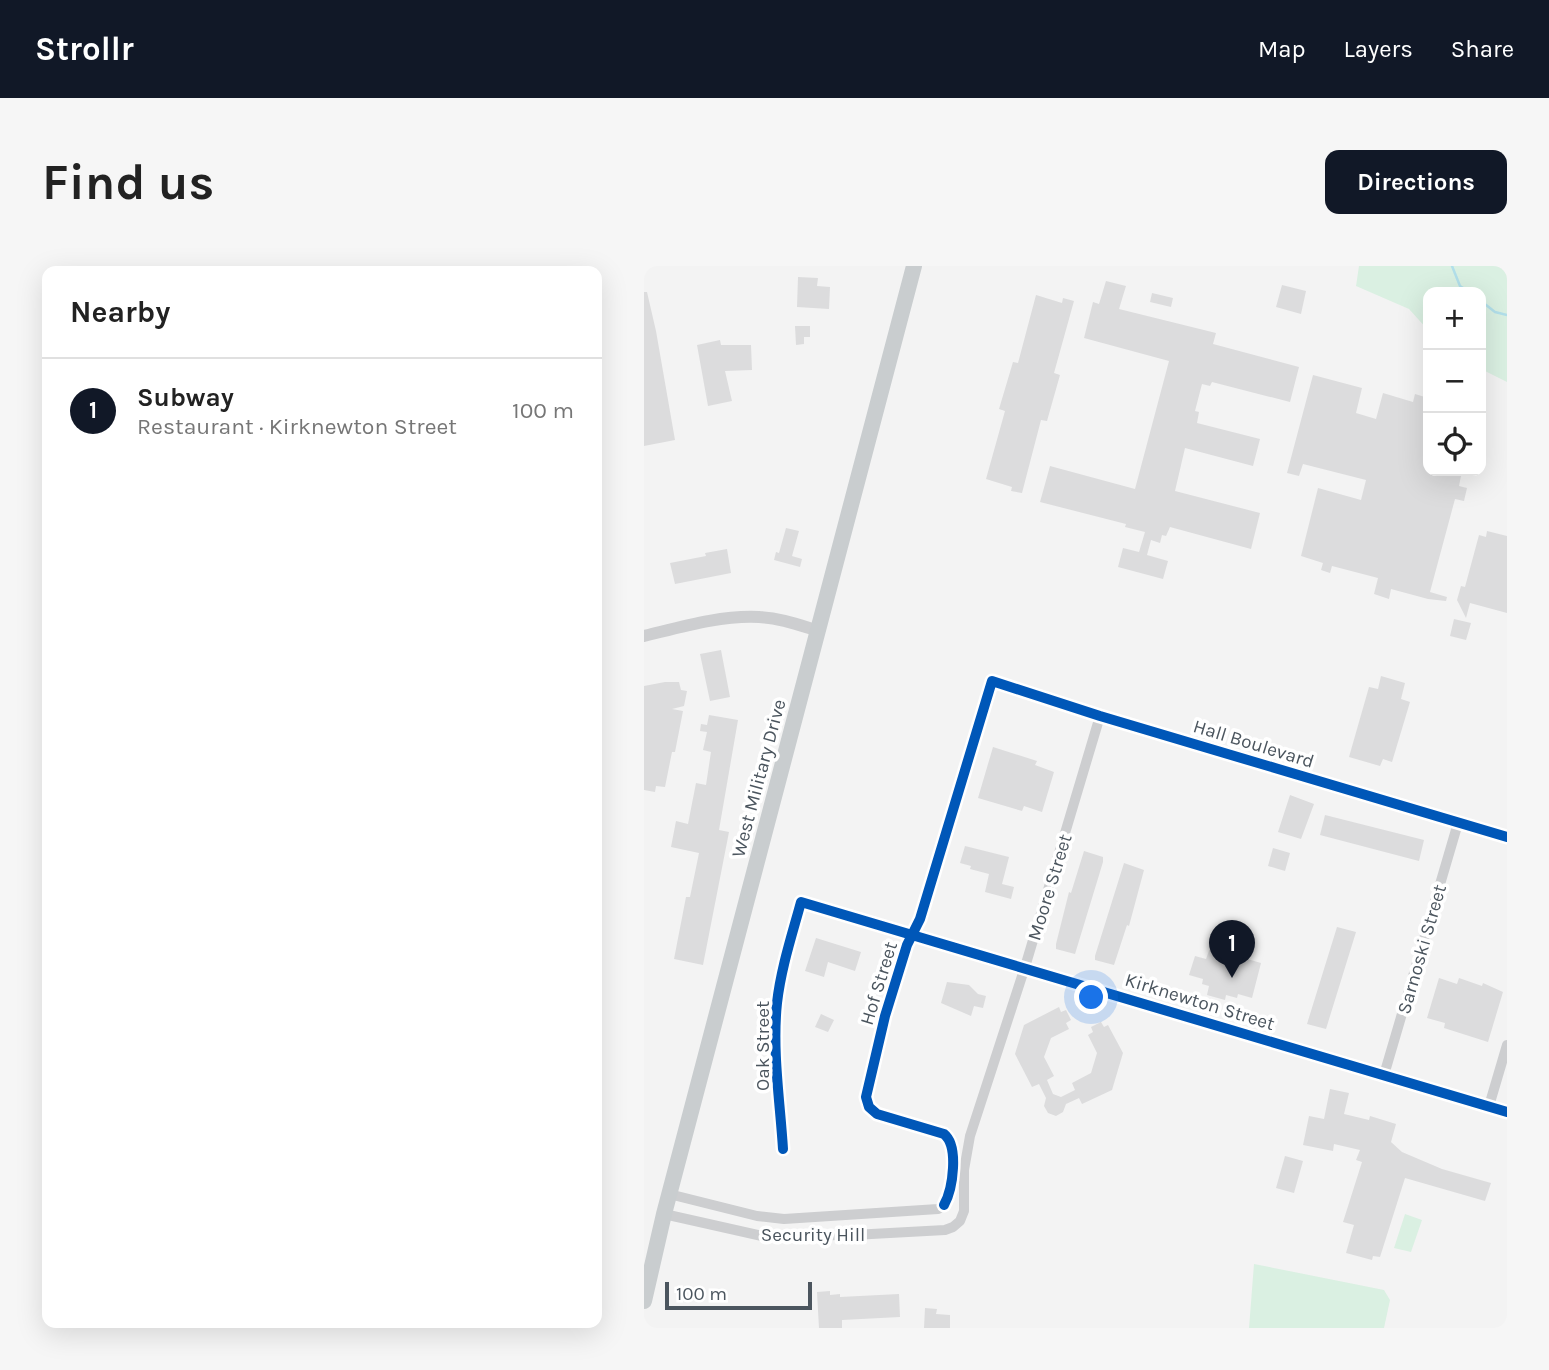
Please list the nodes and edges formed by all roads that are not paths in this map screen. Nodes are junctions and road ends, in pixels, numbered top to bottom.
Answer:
1 (915, 266) edge
2 (819, 631) junction
3 (644, 636) edge
4 (992, 681) joint
5 (1100, 716) junction
6 (1458, 822) junction
7 (1507, 837) edge
8 (801, 902) joint
9 (912, 934) junction
10 (1025, 967) junction
11 (1507, 1045) edge
12 (1384, 1075) junction
13 (1489, 1106) junction
14 (1507, 1112) edge
15 (973, 1126) junction
16 (947, 1136) junction
17 (783, 1149) dead end
18 (669, 1194) junction
19 (944, 1205) junction
20 (895, 1212) junction
21 (664, 1214) junction
22 (828, 1216) junction
23 (960, 1221) junction
24 (896, 1233) junction
25 (828, 1235) junction
26 (644, 1301) edge

1 - 2 main road, West Military Drive
2 - 3 street
2 - 18 main road, West Military Drive
4 - 5 street, Hall Boulevard
4 - 9 street, Hof Street
5 - 6 street, Hall Boulevard
5 - 10 street, Moore Street
6 - 7 street, Hall Boulevard
6 - 12 street, Sarnoski Street
8 - 9 street, Kirknewton Street
8 - 17 street, Oak Street
9 - 10 street, Kirknewton Street
9 - 16 street, Hof Street
10 - 12 street, Kirknewton Street
10 - 15 street, Moore Street
11 - 13 street
12 - 13 street, Kirknewton Street
13 - 14 street, Kirknewton Street
15 - 16 street
15 - 23 street, Moore Street
16 - 19 street
18 - 21 main road, West Military Drive
18 - 22 street, Security Hill
19 - 20 street, Security Hill
19 - 23 street
20 - 22 street, Security Hill
20 - 24 street
21 - 25 street, Security Hill
21 - 26 main road, West Military Drive
22 - 25 street
23 - 24 street, Security Hill
24 - 25 street, Security Hill

